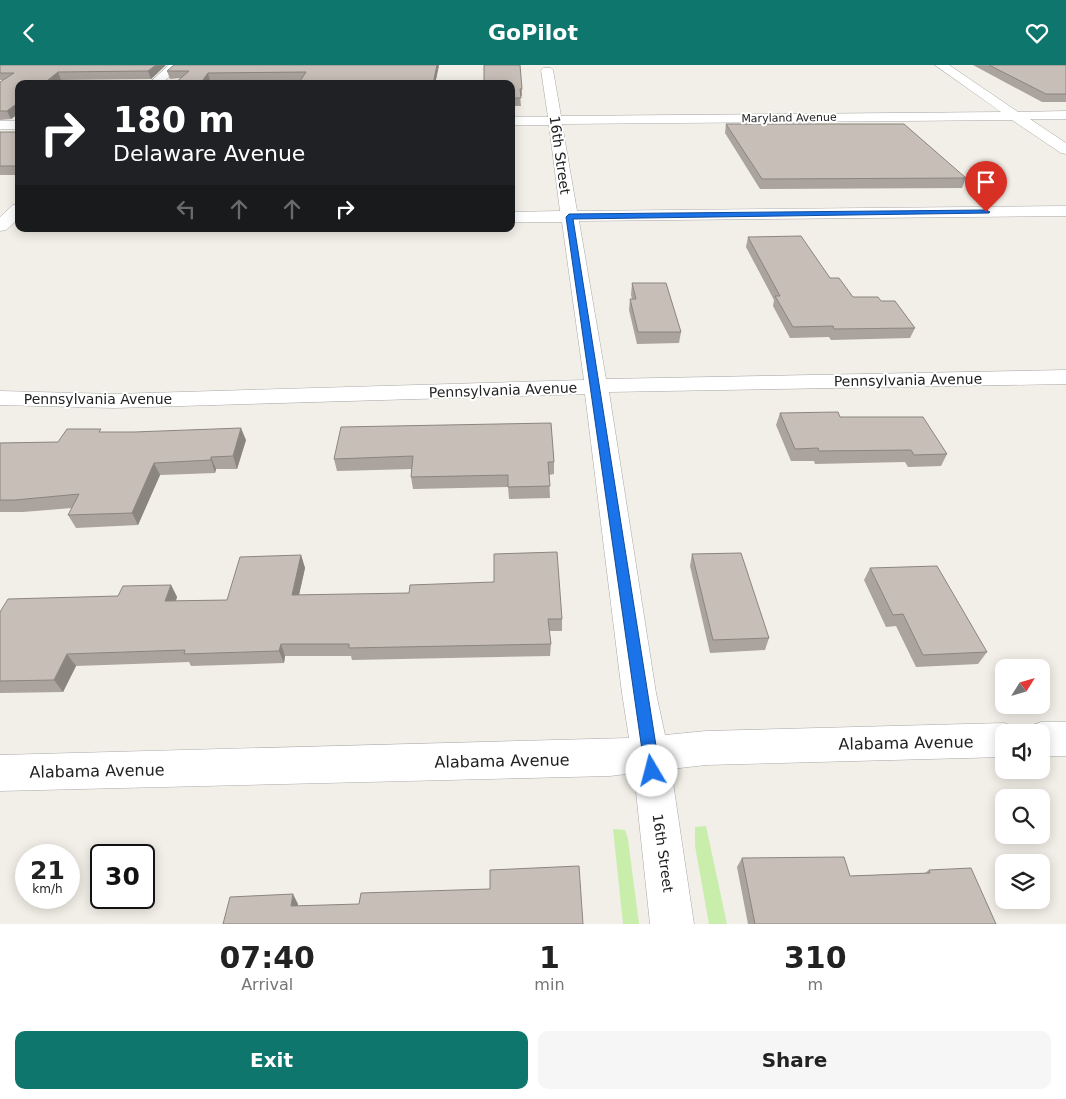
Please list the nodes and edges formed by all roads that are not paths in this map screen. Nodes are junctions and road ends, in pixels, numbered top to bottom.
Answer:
1 (176, 65) edge
2 (941, 65) edge
3 (547, 67) edge
4 (159, 80) edge
5 (1066, 115) edge
6 (1015, 116) junction
7 (555, 120) junction
8 (515, 121) edge
9 (0, 125) edge
10 (15, 125) edge
11 (1066, 150) edge
12 (1066, 211) edge
13 (15, 214) edge
14 (515, 217) edge
15 (569, 217) junction
16 (5, 225) edge
17 (1066, 377) edge
18 (596, 386) junction
19 (0, 398) edge
20 (1050, 739) edge
21 (1066, 739) edge
22 (995, 740) edge
23 (650, 753) junction
24 (0, 773) edge
25 (672, 924) edge

1 - 4 street
2 - 6 street
3 - 7 street, 16th Street
5 - 6 street, Maryland Avenue
6 - 7 street, Maryland Avenue
6 - 11 street
7 - 8 street, Maryland Avenue
7 - 15 street, 16th Street
9 - 10 street
12 - 15 street
13 - 16 street
14 - 15 street
15 - 18 street, 16th Street
17 - 18 street, Pennsylvania Avenue
18 - 19 street, Pennsylvania Avenue
18 - 23 street, 16th Street
20 - 21 street
22 - 23 street, Alabama Avenue
23 - 24 street, Alabama Avenue
23 - 25 street, 16th Street

